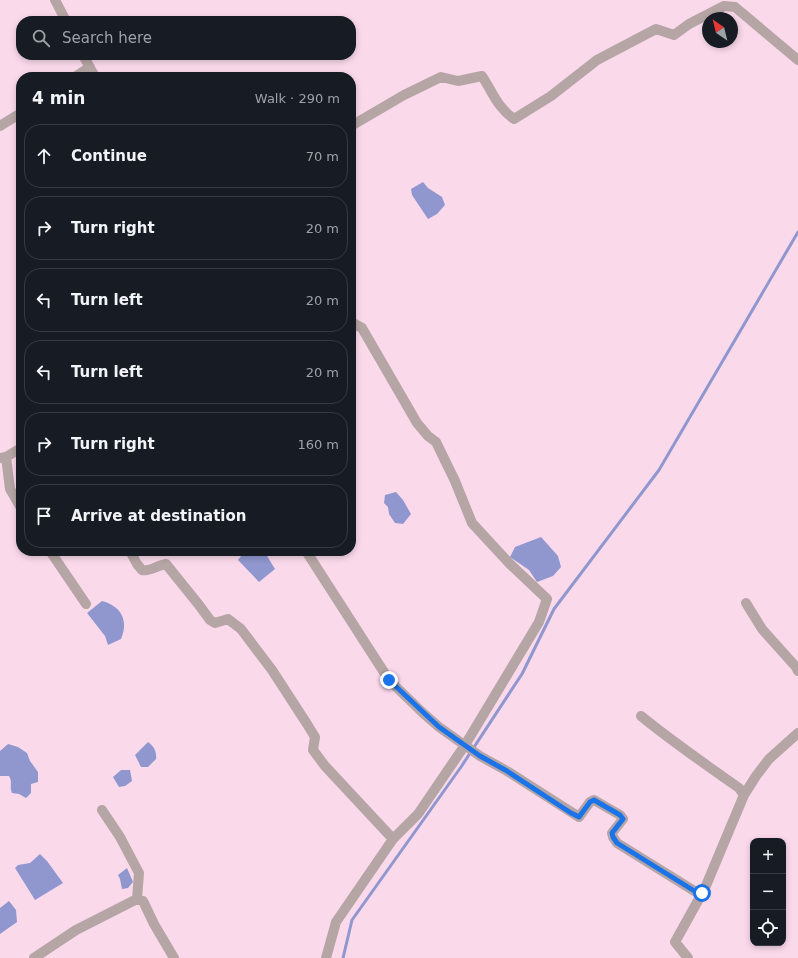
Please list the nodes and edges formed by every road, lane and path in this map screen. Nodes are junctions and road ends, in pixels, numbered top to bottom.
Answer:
1 (55, 0) edge
2 (63, 16) edge
3 (86, 60) edge
4 (798, 60) edge
5 (90, 67) junction
6 (82, 72) edge
7 (92, 72) edge
8 (16, 116) edge
9 (356, 123) edge
10 (0, 126) edge
11 (356, 325) edge
12 (16, 451) edge
13 (3, 458) edge
14 (16, 499) edge
15 (53, 556) edge
16 (133, 556) edge
17 (309, 556) edge
18 (746, 603) dead end
19 (86, 604) dead end
20 (798, 671) edge
21 (641, 716) dead end
22 (798, 733) edge
23 (469, 748) junction
24 (744, 795) junction
25 (102, 810) dead end
26 (393, 839) junction
27 (702, 893) junction
28 (137, 899) junction
29 (34, 958) edge
30 (174, 958) edge
31 (326, 958) edge
32 (688, 958) edge

1 - 2 street
3 - 5 street
4 - 9 street
5 - 6 street
5 - 7 street
8 - 10 street
11 - 23 street
12 - 13 street
13 - 14 street
15 - 19 street
16 - 26 street
17 - 23 street
18 - 20 street
21 - 24 street
22 - 24 street
23 - 26 street
23 - 27 street
24 - 27 street
25 - 28 street
26 - 31 street
27 - 32 street
28 - 29 street
28 - 30 street

